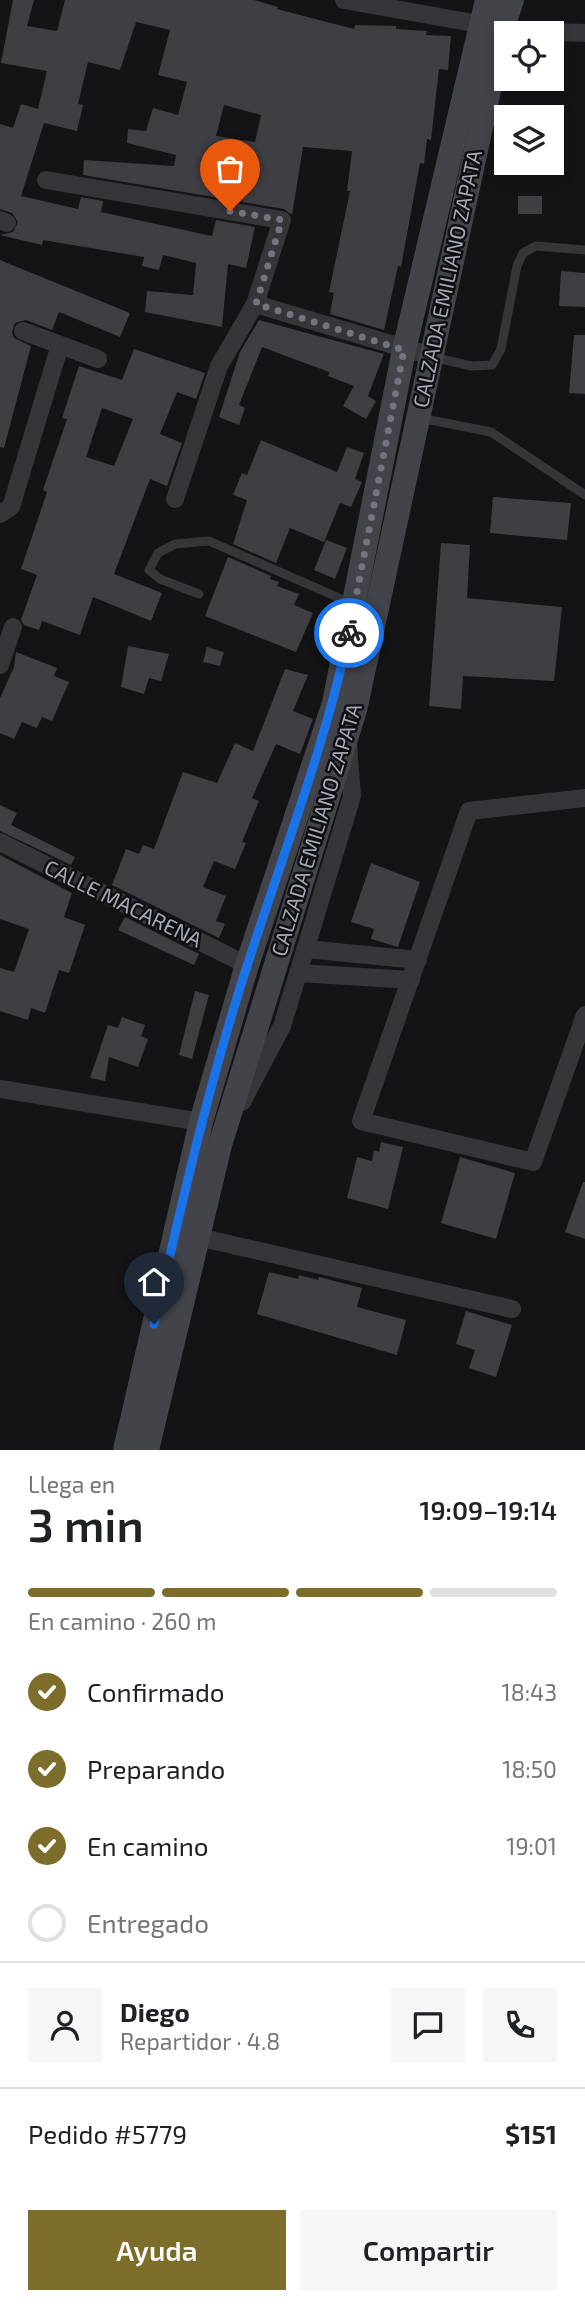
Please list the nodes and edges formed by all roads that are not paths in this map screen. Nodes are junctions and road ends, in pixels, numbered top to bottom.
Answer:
1 (344, 0) edge
2 (487, 0) edge
3 (512, 0) edge
4 (491, 27) junction
5 (585, 33) edge
6 (46, 180) dead end
7 (585, 250) edge
8 (256, 304) junction
9 (23, 331) dead end
10 (60, 345) junction
11 (404, 350) junction
12 (431, 356) junction
13 (97, 359) dead end
14 (418, 417) junction
15 (585, 495) edge
16 (175, 499) dead end
17 (0, 514) edge
18 (199, 594) dead end
19 (355, 605) junction
20 (13, 627) dead end
21 (0, 664) edge
22 (347, 736) junction
23 (585, 798) edge
24 (0, 842) edge
25 (306, 949) junction
26 (418, 960) junction
27 (247, 965) junction
28 (299, 973) junction
29 (411, 980) junction
30 (585, 1015) edge
31 (0, 1088) edge
32 (201, 1122) junction
33 (220, 1145) junction
34 (198, 1237) junction
35 (512, 1309) dead end
36 (125, 1450) edge
37 (147, 1450) edge

1 - 4 street
2 - 4 main road, CALZADA EMILIANO ZAPATA
3 - 4 main road, CALZADA EMILIANO ZAPATA
4 - 5 street
4 - 11 main road, CALZADA EMILIANO ZAPATA
4 - 12 main road, CALZADA EMILIANO ZAPATA
6 - 8 street
7 - 12 lane
8 - 11 street
8 - 16 street
9 - 10 street
10 - 13 street
10 - 17 street
11 - 12 street
11 - 19 main road, CALZADA EMILIANO ZAPATA
12 - 14 main road, CALZADA EMILIANO ZAPATA
14 - 15 lane
14 - 22 main road, CALZADA EMILIANO ZAPATA
18 - 19 lane
19 - 27 main road, CALZADA EMILIANO ZAPATA
20 - 21 street
22 - 25 street
22 - 33 main road, CALZADA EMILIANO ZAPATA
23 - 26 street
24 - 27 street, CALLE MACARENA
25 - 26 street
25 - 28 street
26 - 29 street
27 - 32 main road, CALZADA EMILIANO ZAPATA
28 - 29 street
28 - 33 street
29 - 30 street
31 - 32 street
32 - 36 main road, CALZADA EMILIANO ZAPATA
33 - 34 main road, CALZADA EMILIANO ZAPATA
34 - 35 street
34 - 37 main road, CALZADA EMILIANO ZAPATA

